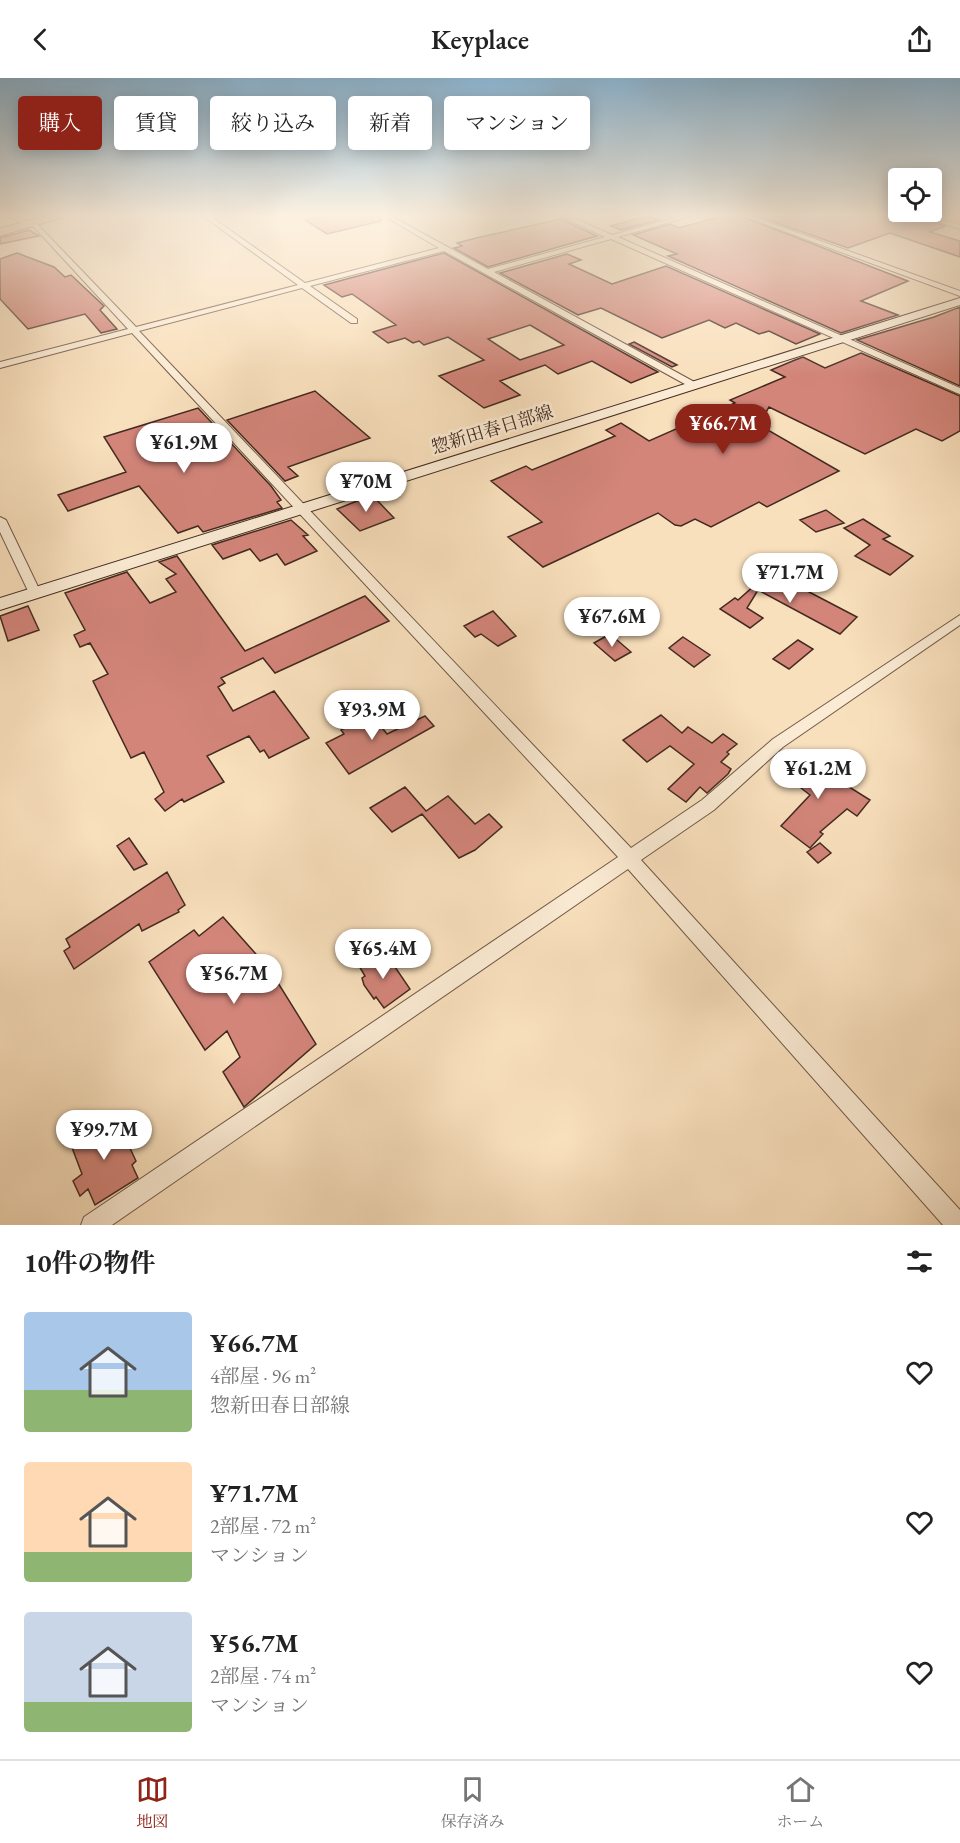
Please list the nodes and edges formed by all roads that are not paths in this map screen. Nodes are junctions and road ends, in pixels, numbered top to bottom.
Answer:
1 (78, 270) edge
2 (280, 270) edge
3 (362, 270) edge
4 (485, 270) edge
5 (493, 270) edge
6 (685, 270) edge
7 (893, 270) edge
8 (488, 271) junction
9 (302, 285) junction
10 (960, 294) edge
11 (960, 301) edge
12 (354, 321) dead end
13 (135, 330) junction
14 (840, 338) junction
15 (0, 365) edge
16 (695, 386) junction
17 (960, 391) edge
18 (302, 508) junction
19 (0, 520) edge
20 (35, 592) junction
21 (0, 604) edge
22 (957, 625) edge
23 (629, 858) junction
24 (92, 1225) edge
25 (958, 1225) edge

1 - 13 street
2 - 9 street
3 - 9 street
4 - 8 street
5 - 8 street
6 - 14 street
7 - 10 street
8 - 16 street
9 - 12 street
9 - 13 street
11 - 14 main road, 惣新田春日部線
13 - 15 street
13 - 18 street
14 - 16 main road, 惣新田春日部線
14 - 17 street
16 - 18 main road, 惣新田春日部線
18 - 20 main road, 惣新田春日部線
18 - 23 street
19 - 20 street
20 - 21 main road, 惣新田春日部線
22 - 23 street
23 - 24 street
23 - 25 street

